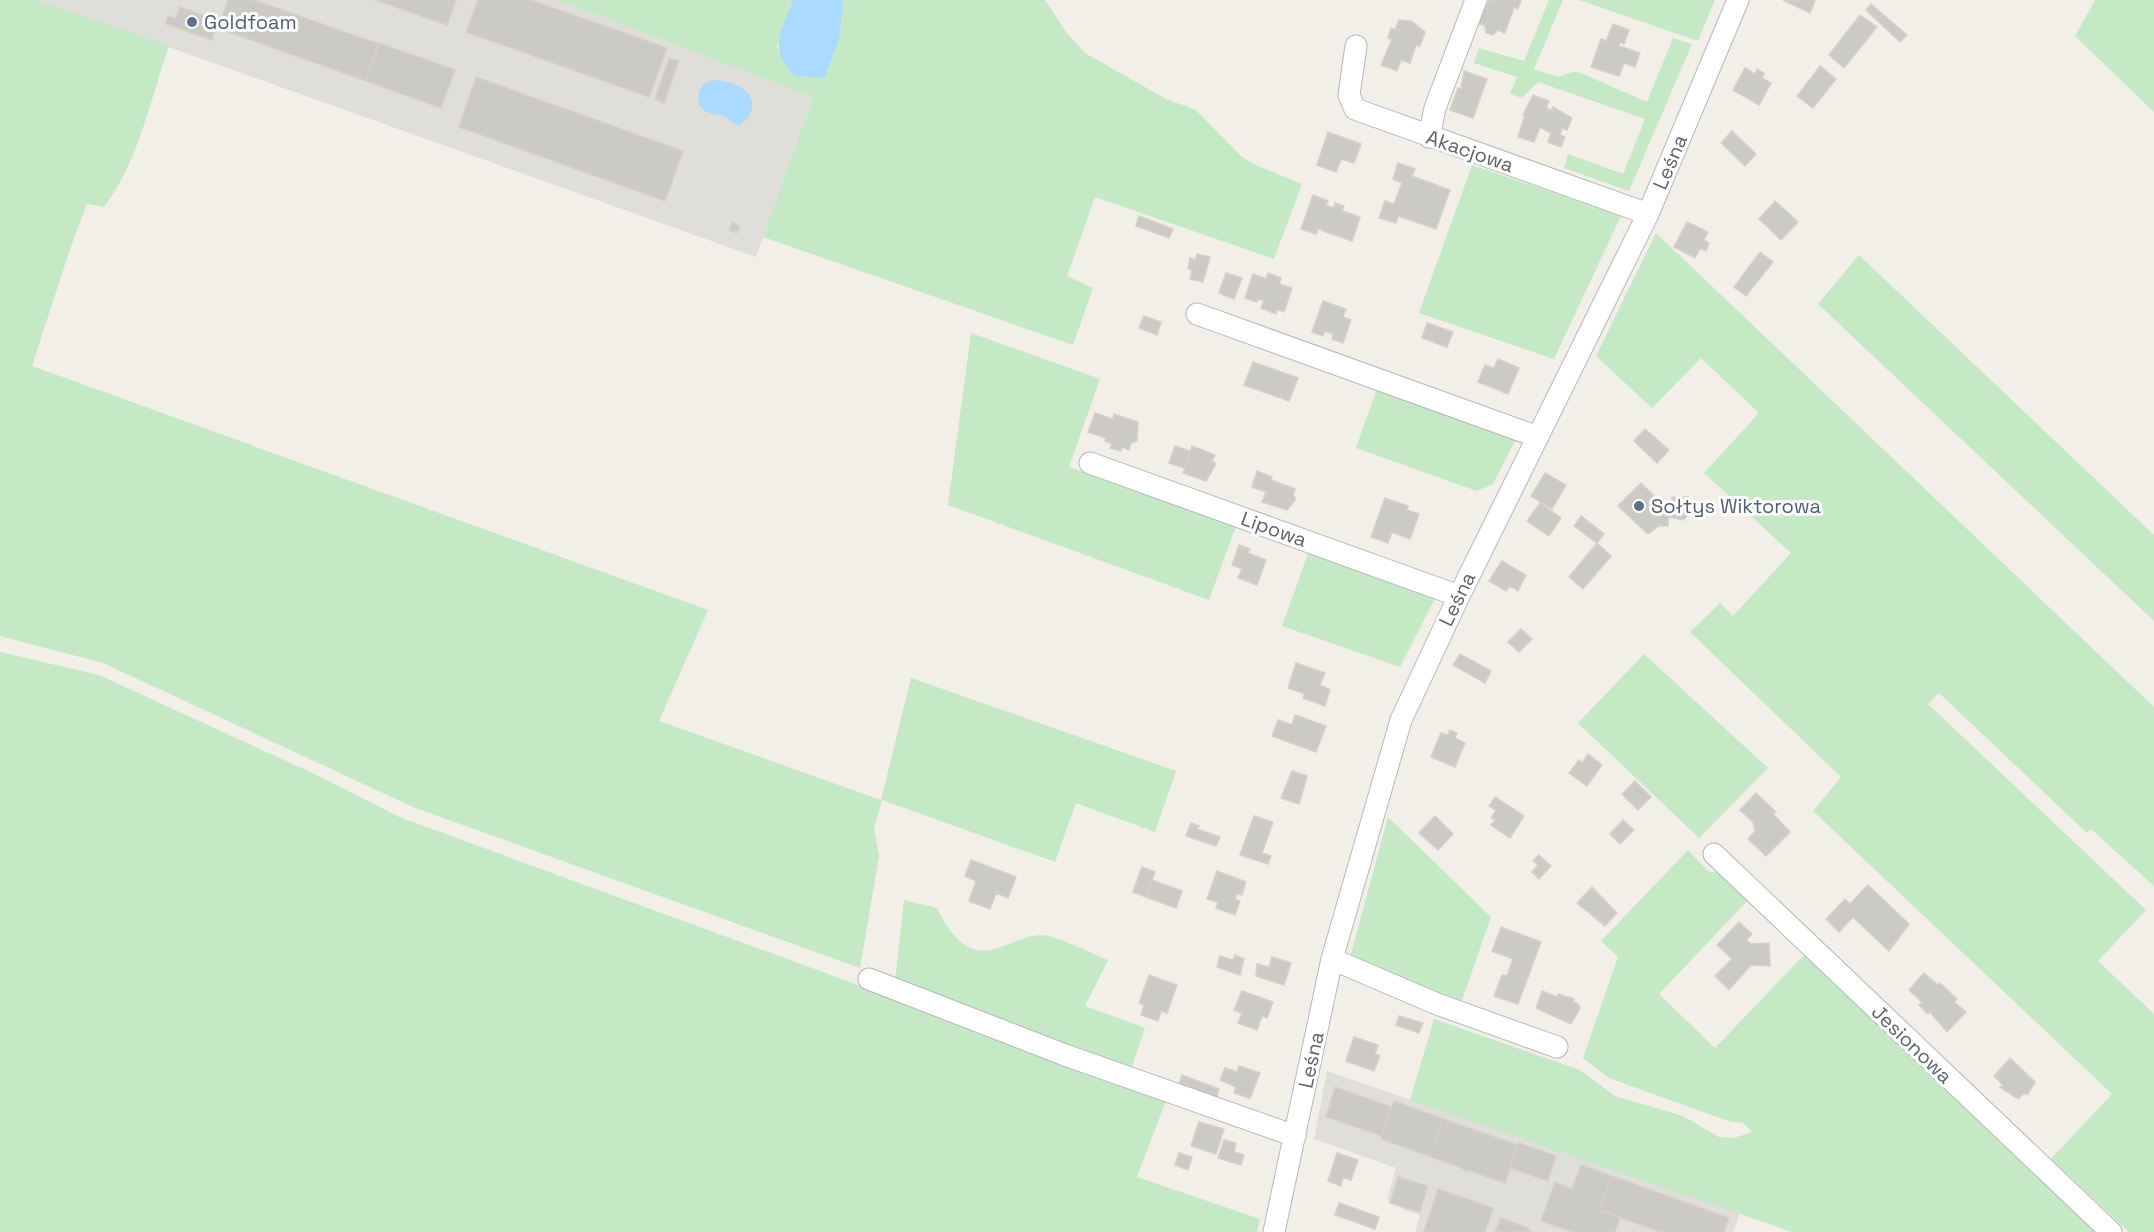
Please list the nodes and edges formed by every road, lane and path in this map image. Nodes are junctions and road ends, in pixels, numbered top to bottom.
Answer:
1 (1476, 0) edge
2 (1738, 0) edge
3 (1356, 46) dead end
4 (1429, 137) junction
5 (1648, 214) junction
6 (1197, 314) dead end
7 (1538, 437) junction
8 (1090, 463) dead end
9 (1458, 596) junction
10 (1714, 854) dead end
11 (1332, 959) junction
12 (869, 979) dead end
13 (1557, 1047) dead end
14 (1295, 1136) junction
15 (1274, 1232) edge
16 (2111, 1232) edge

1 - 4 street
2 - 5 street, Leśna
3 - 4 street, Akacjowa
4 - 5 street, Akacjowa
5 - 7 street, Leśna
6 - 7 street
7 - 9 street, Leśna
8 - 9 street, Lipowa
9 - 11 street, Leśna
10 - 16 street, Jesionowa
11 - 13 street
11 - 14 street, Leśna
12 - 14 street
14 - 15 street, Leśna

